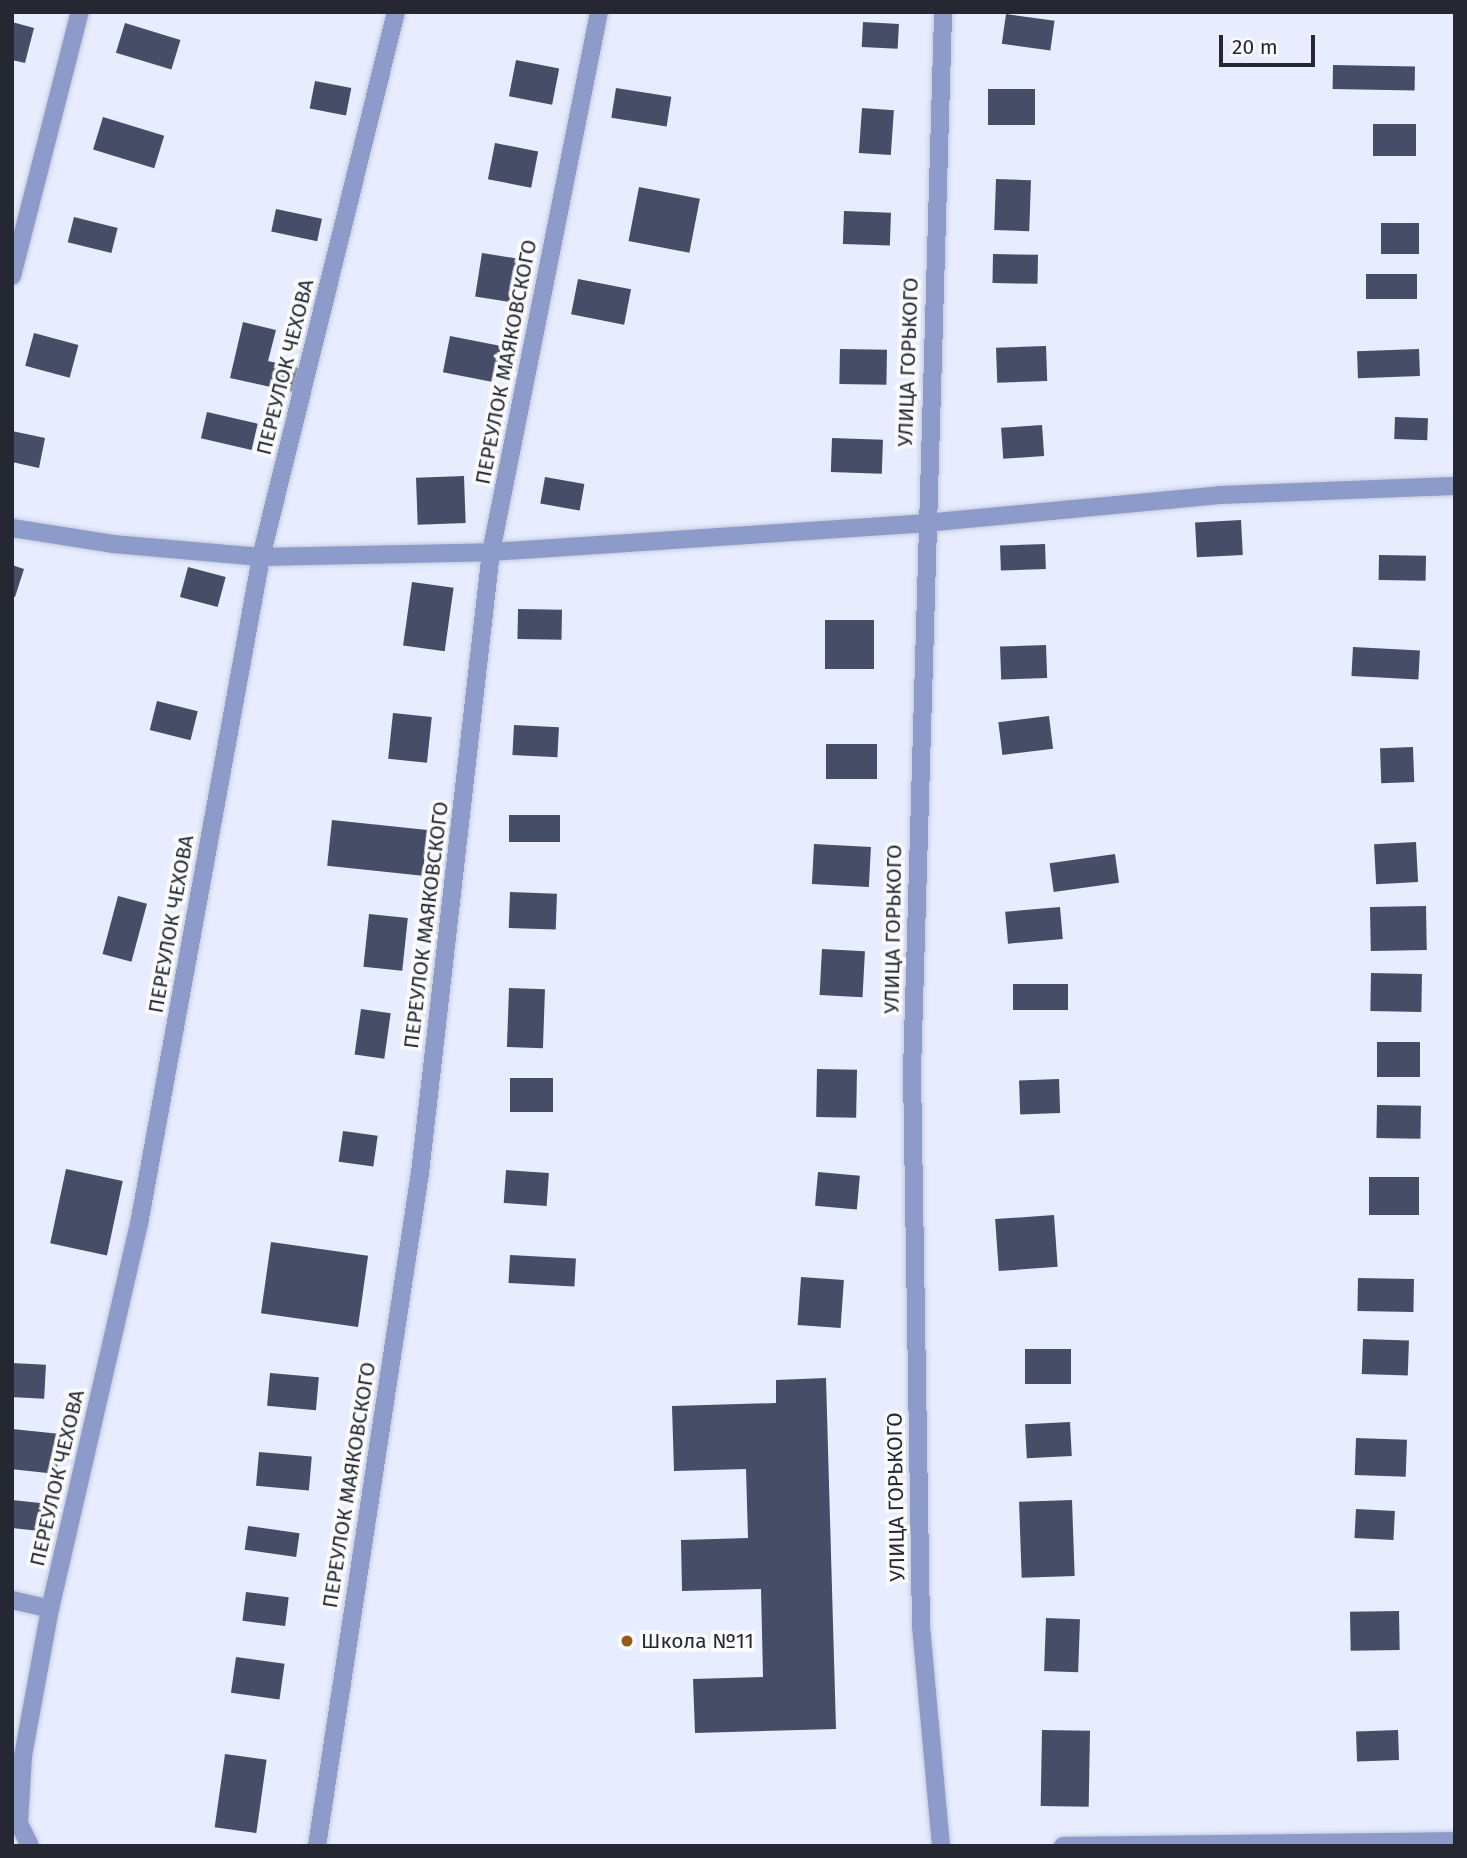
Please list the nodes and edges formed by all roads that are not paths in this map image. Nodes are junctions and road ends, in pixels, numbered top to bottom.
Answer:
1 (80, 12) edge
2 (396, 12) edge
3 (599, 12) edge
4 (943, 12) edge
5 (12, 276) edge
6 (1455, 486) edge
7 (925, 523) junction
8 (12, 528) edge
9 (491, 552) junction
10 (261, 557) junction
11 (12, 1600) edge
12 (50, 1609) junction
13 (1455, 1841) edge
14 (30, 1846) edge
15 (317, 1846) edge
16 (941, 1846) edge
17 (1063, 1846) edge

1 - 5 street
2 - 10 street, ПЕРЕУЛОК ЧЕХОВА
3 - 9 street, ПЕРЕУЛОК МАЯКОВСКОГО
4 - 7 street, УЛИЦА ГОРЬКОГО
6 - 7 street
7 - 9 street
7 - 16 street, УЛИЦА ГОРЬКОГО
8 - 10 street
9 - 10 street
9 - 15 street, ПЕРЕУЛОК МАЯКОВСКОГО
10 - 12 street, ПЕРЕУЛОК ЧЕХОВА
11 - 12 street
12 - 14 street, ПЕРЕУЛОК ЧЕХОВА
13 - 17 street

